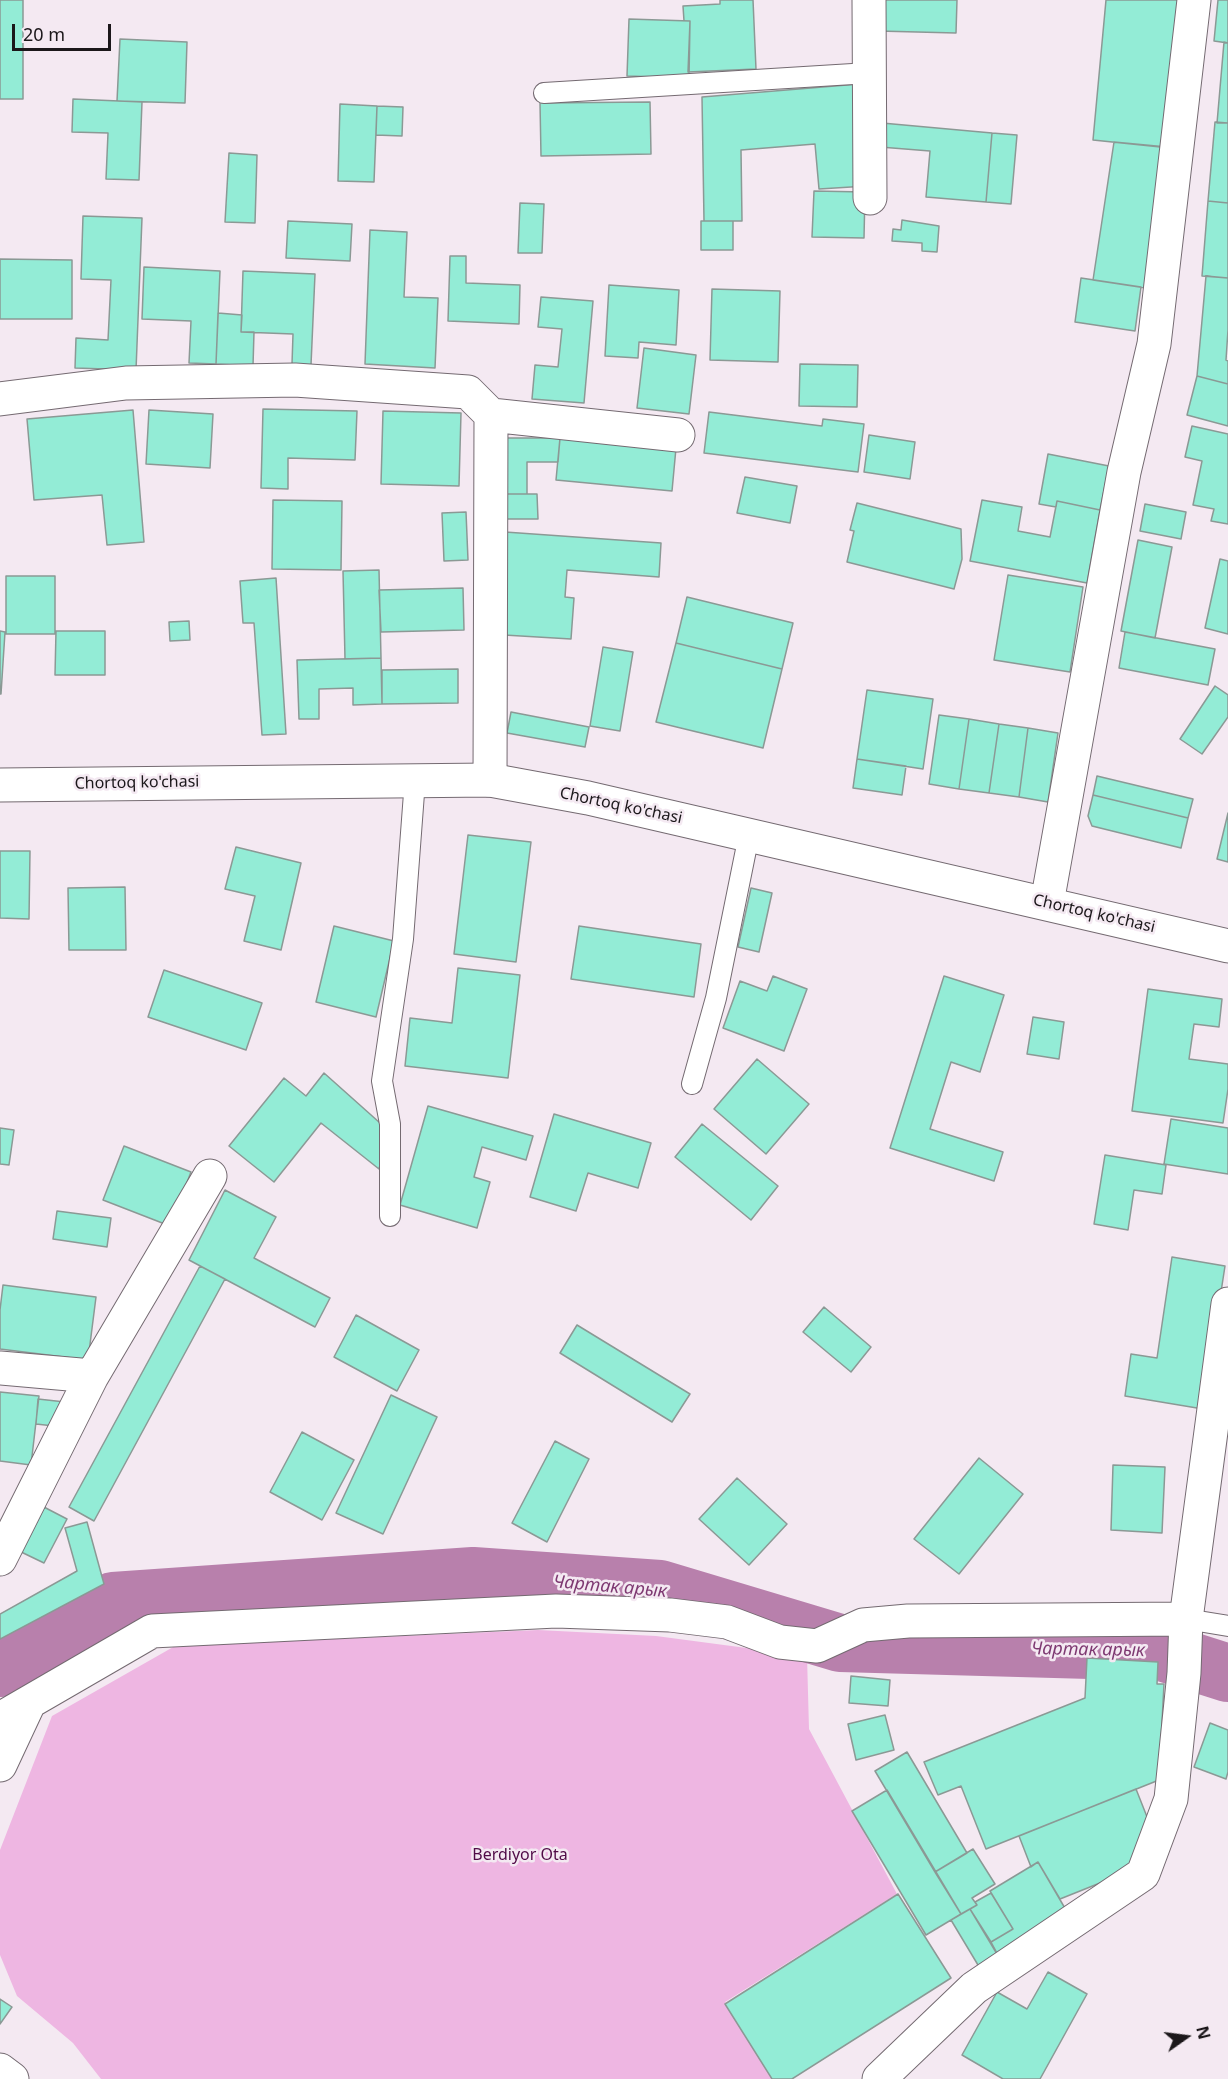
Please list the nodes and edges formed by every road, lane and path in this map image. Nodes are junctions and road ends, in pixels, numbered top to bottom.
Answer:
1 (869, 0) edge
2 (1194, 0) edge
3 (869, 72) junction
4 (544, 93) dead end
5 (870, 198) dead end
6 (0, 399) edge
7 (491, 415) junction
8 (678, 435) dead end
9 (415, 780) junction
10 (490, 780) junction
11 (0, 785) edge
12 (749, 835) junction
13 (1047, 903) junction
14 (1228, 946) edge
15 (692, 1084) dead end
16 (210, 1176) dead end
17 (390, 1216) dead end
18 (1228, 1304) edge
19 (0, 1368) edge
20 (93, 1376) junction
21 (0, 1559) edge
22 (1186, 1619) junction
23 (1228, 1626) edge
24 (28, 1703) junction
25 (0, 1719) edge
26 (0, 1765) edge
27 (0, 2070) edge
28 (12, 2079) edge
29 (879, 2079) edge

1 - 3 street
2 - 13 street
3 - 4 lane
3 - 5 street
6 - 7 street
7 - 8 street
7 - 10 street
9 - 10 street, Chortoq ko'chasi
9 - 11 street, Chortoq ko'chasi
9 - 17 lane
10 - 12 street, Chortoq ko'chasi
12 - 13 street, Chortoq ko'chasi
12 - 15 lane
13 - 14 street, Chortoq ko'chasi
16 - 20 street
18 - 22 street
19 - 20 street
20 - 21 street
22 - 23 lane
22 - 24 street
22 - 29 street
24 - 25 street
24 - 26 street
27 - 28 street

